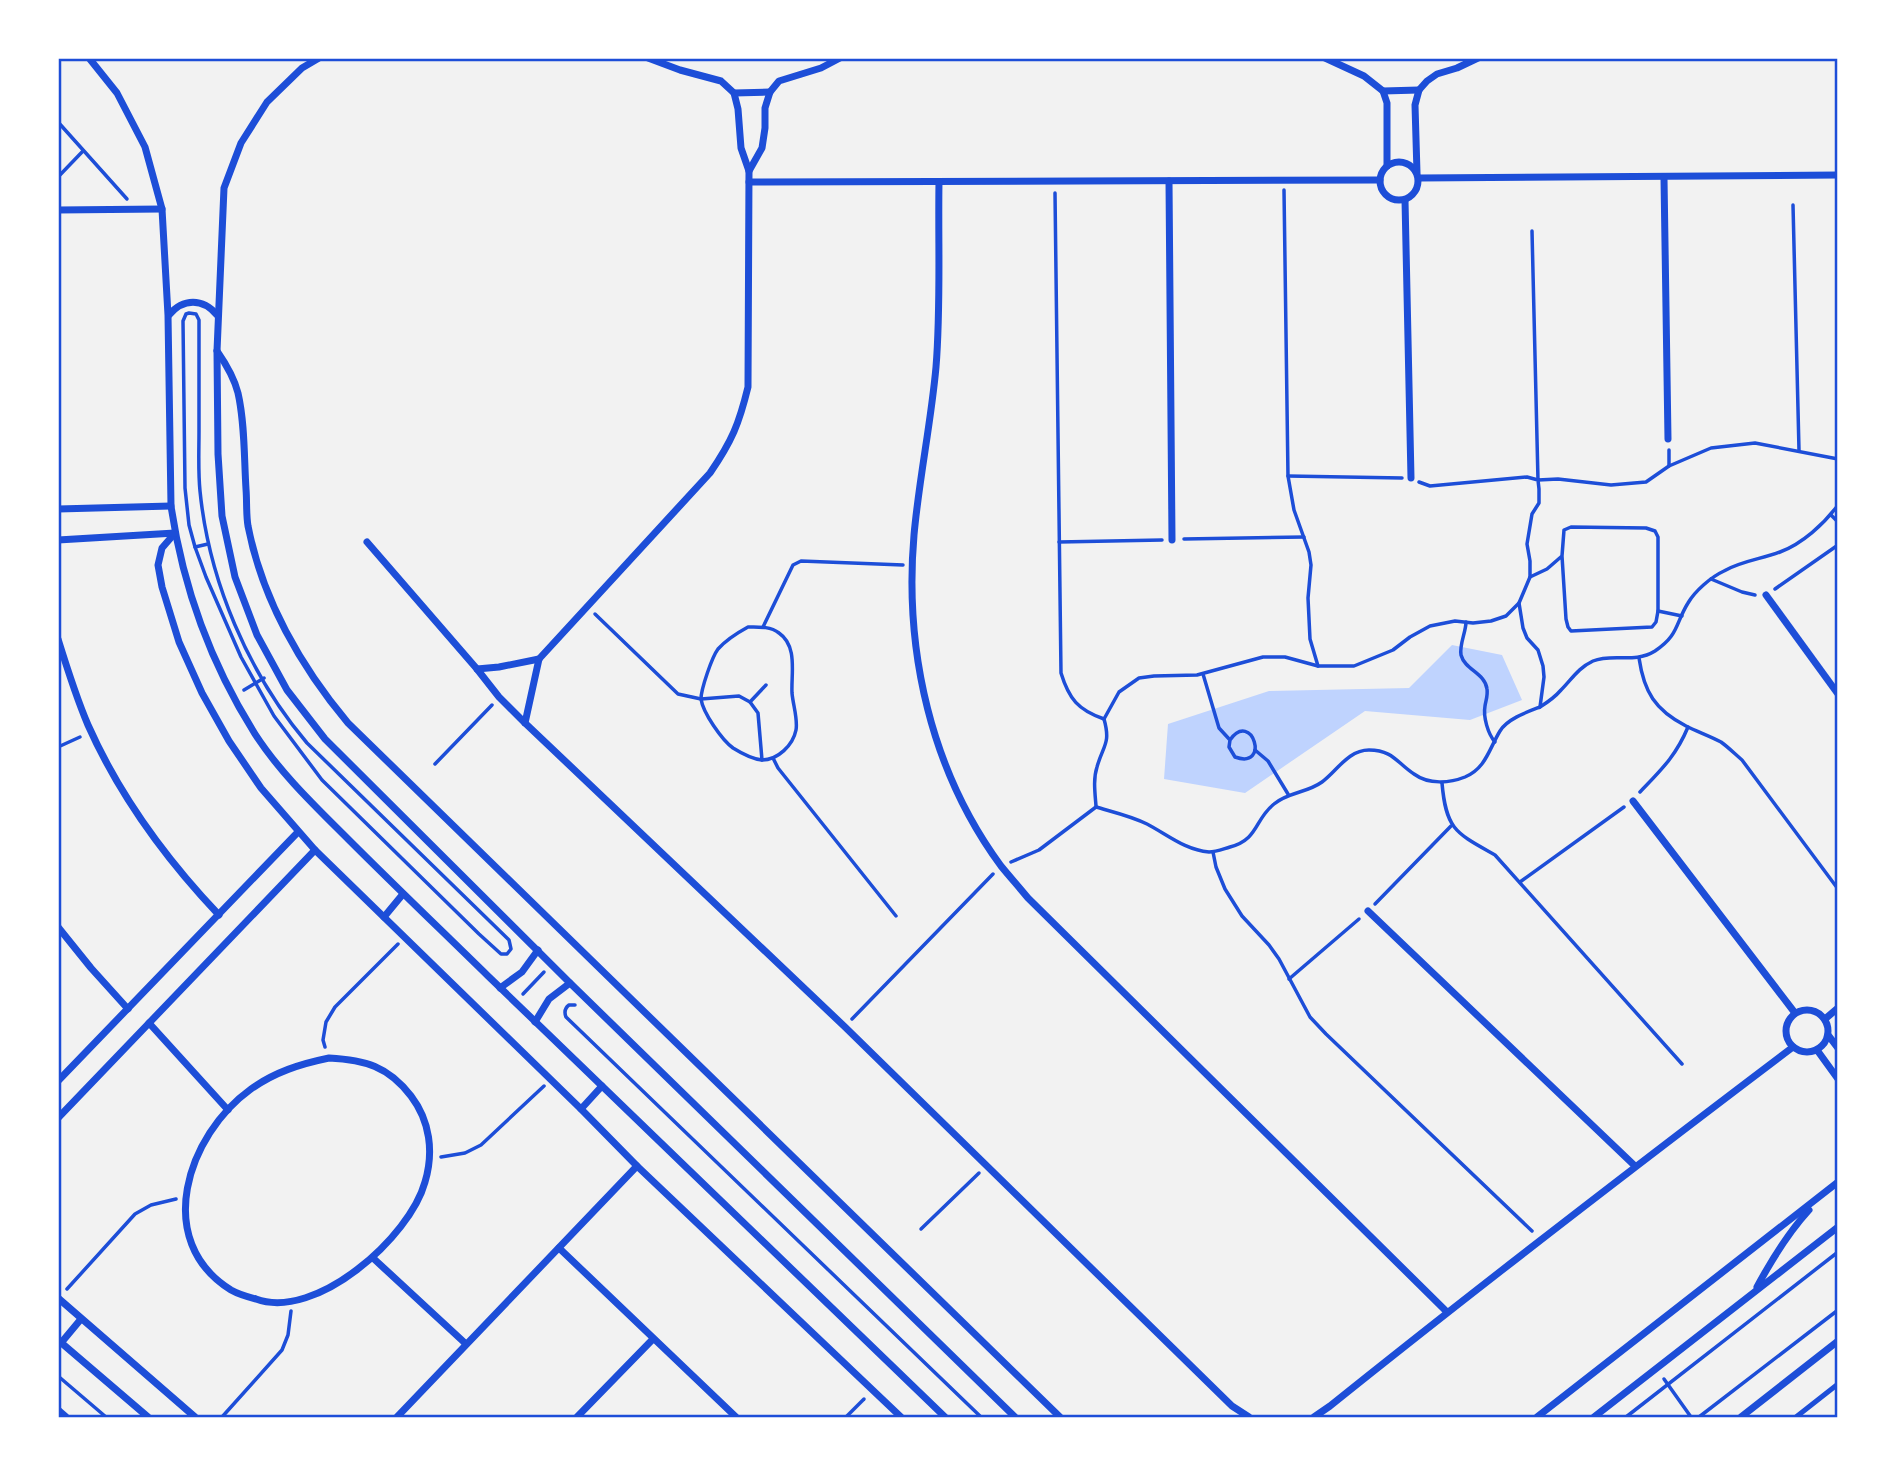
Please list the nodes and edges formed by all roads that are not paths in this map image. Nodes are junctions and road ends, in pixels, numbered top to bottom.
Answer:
1 (89, 58) edge
2 (320, 58) edge
3 (648, 58) edge
4 (840, 58) edge
5 (1325, 58) edge
6 (1478, 58) edge
7 (1419, 90) junction
8 (1383, 91) junction
9 (770, 92) junction
10 (734, 93) junction
11 (1387, 166) junction
12 (749, 171) junction
13 (1418, 175) junction
14 (1838, 175) edge
15 (1664, 178) junction
16 (1169, 180) junction
17 (1380, 180) junction
18 (749, 182) junction
19 (939, 182) junction
20 (1405, 200) junction
21 (162, 209) junction
22 (58, 210) edge
23 (168, 315) junction
24 (218, 316) junction
25 (217, 351) junction
26 (1668, 439) dead end
27 (1411, 478) road end
28 (171, 506) junction
29 (58, 509) edge
30 (175, 533) junction
31 (58, 540) edge
32 (1172, 540) dead end
33 (367, 542) dead end
34 (1766, 595) road end
35 (58, 639) edge
36 (539, 659) junction
37 (477, 668) junction
38 (1838, 694) edge
39 (525, 723) junction
40 (1633, 801) road end
41 (298, 832) junction
42 (315, 850) junction
43 (403, 894) junction
44 (1368, 911) road end
45 (219, 915) junction
46 (384, 917) junction
47 (58, 927) edge
48 (538, 950) junction
49 (570, 983) junction
50 (500, 988) junction
51 (1838, 1008) edge
52 (128, 1009) junction
53 (1795, 1013) junction
54 (1825, 1019) junction
55 (535, 1022) junction
56 (149, 1023) junction
57 (1828, 1035) junction
58 (1793, 1047) junction
59 (1838, 1048) edge
60 (1817, 1050) junction
61 (1838, 1079) edge
62 (58, 1081) edge
63 (602, 1086) junction
64 (581, 1109) junction
65 (228, 1110) junction
66 (58, 1118) edge
67 (637, 1166) junction
68 (1635, 1166) junction
69 (1838, 1182) edge
70 (1821, 1196) junction
71 (1838, 1227) edge
72 (559, 1248) junction
73 (373, 1258) junction
74 (1755, 1290) junction
75 (58, 1299) edge
76 (1447, 1312) junction
77 (81, 1319) junction
78 (653, 1339) junction
79 (59, 1341) edge
80 (1838, 1342) edge
81 (466, 1344) junction
82 (1838, 1384) edge
83 (58, 1410) edge
84 (66, 1417) edge
85 (148, 1417) edge
86 (195, 1417) edge
87 (397, 1417) edge
88 (577, 1417) edge
89 (736, 1417) edge
90 (901, 1417) edge
91 (944, 1417) edge
92 (1015, 1417) edge
93 (1060, 1417) edge
94 (1249, 1417) edge
95 (1314, 1417) edge
96 (1537, 1417) edge
97 (1594, 1417) edge
98 (1741, 1417) edge
99 (1796, 1417) edge

1 - 21 street
2 - 24 street
3 - 10 street
4 - 9 street
5 - 8 street
6 - 7 street
7 - 8 street
7 - 13 street
8 - 11 street
9 - 10 street
9 - 12 street
10 - 12 street
11 - 13 street
11 - 17 street
12 - 18 street
13 - 15 street
13 - 20 street
14 - 15 street
15 - 26 street
16 - 17 street
16 - 19 street
16 - 32 street
17 - 20 street
18 - 19 street
18 - 36 street
19 - 76 street
20 - 27 street
21 - 22 street
21 - 23 street
23 - 24 street
23 - 28 street
24 - 25 street
25 - 48 street
25 - 93 street
28 - 29 street
28 - 30 street
30 - 31 street
30 - 41 street
30 - 43 street
33 - 37 street
34 - 38 street
35 - 45 street
36 - 37 street
36 - 39 street
37 - 39 street
39 - 94 street
40 - 53 street
41 - 42 street
41 - 45 street
42 - 46 street
42 - 56 street
43 - 46 street
43 - 50 street
44 - 68 street
45 - 52 street
46 - 64 street
47 - 52 street
48 - 49 street
48 - 50 street
49 - 55 street
49 - 92 street
50 - 55 street
51 - 54 street
52 - 62 street
53 - 54 street
53 - 58 street
54 - 57 street
55 - 63 street
56 - 65 street
56 - 66 street
57 - 59 street
57 - 60 street
58 - 60 street
58 - 68 street
60 - 61 street
63 - 64 street
63 - 91 street
64 - 67 street
65 - 73 street
65 - 73 street
67 - 72 street
67 - 90 street
68 - 76 street
69 - 70 street
70 - 74 street
70 - 96 street
71 - 74 street
72 - 78 street
72 - 81 street
73 - 81 street
74 - 97 street
75 - 77 street
76 - 95 street
77 - 79 street
77 - 86 street
78 - 88 street
78 - 89 street
79 - 85 street
80 - 98 street
81 - 87 street
82 - 99 lane
83 - 84 street

